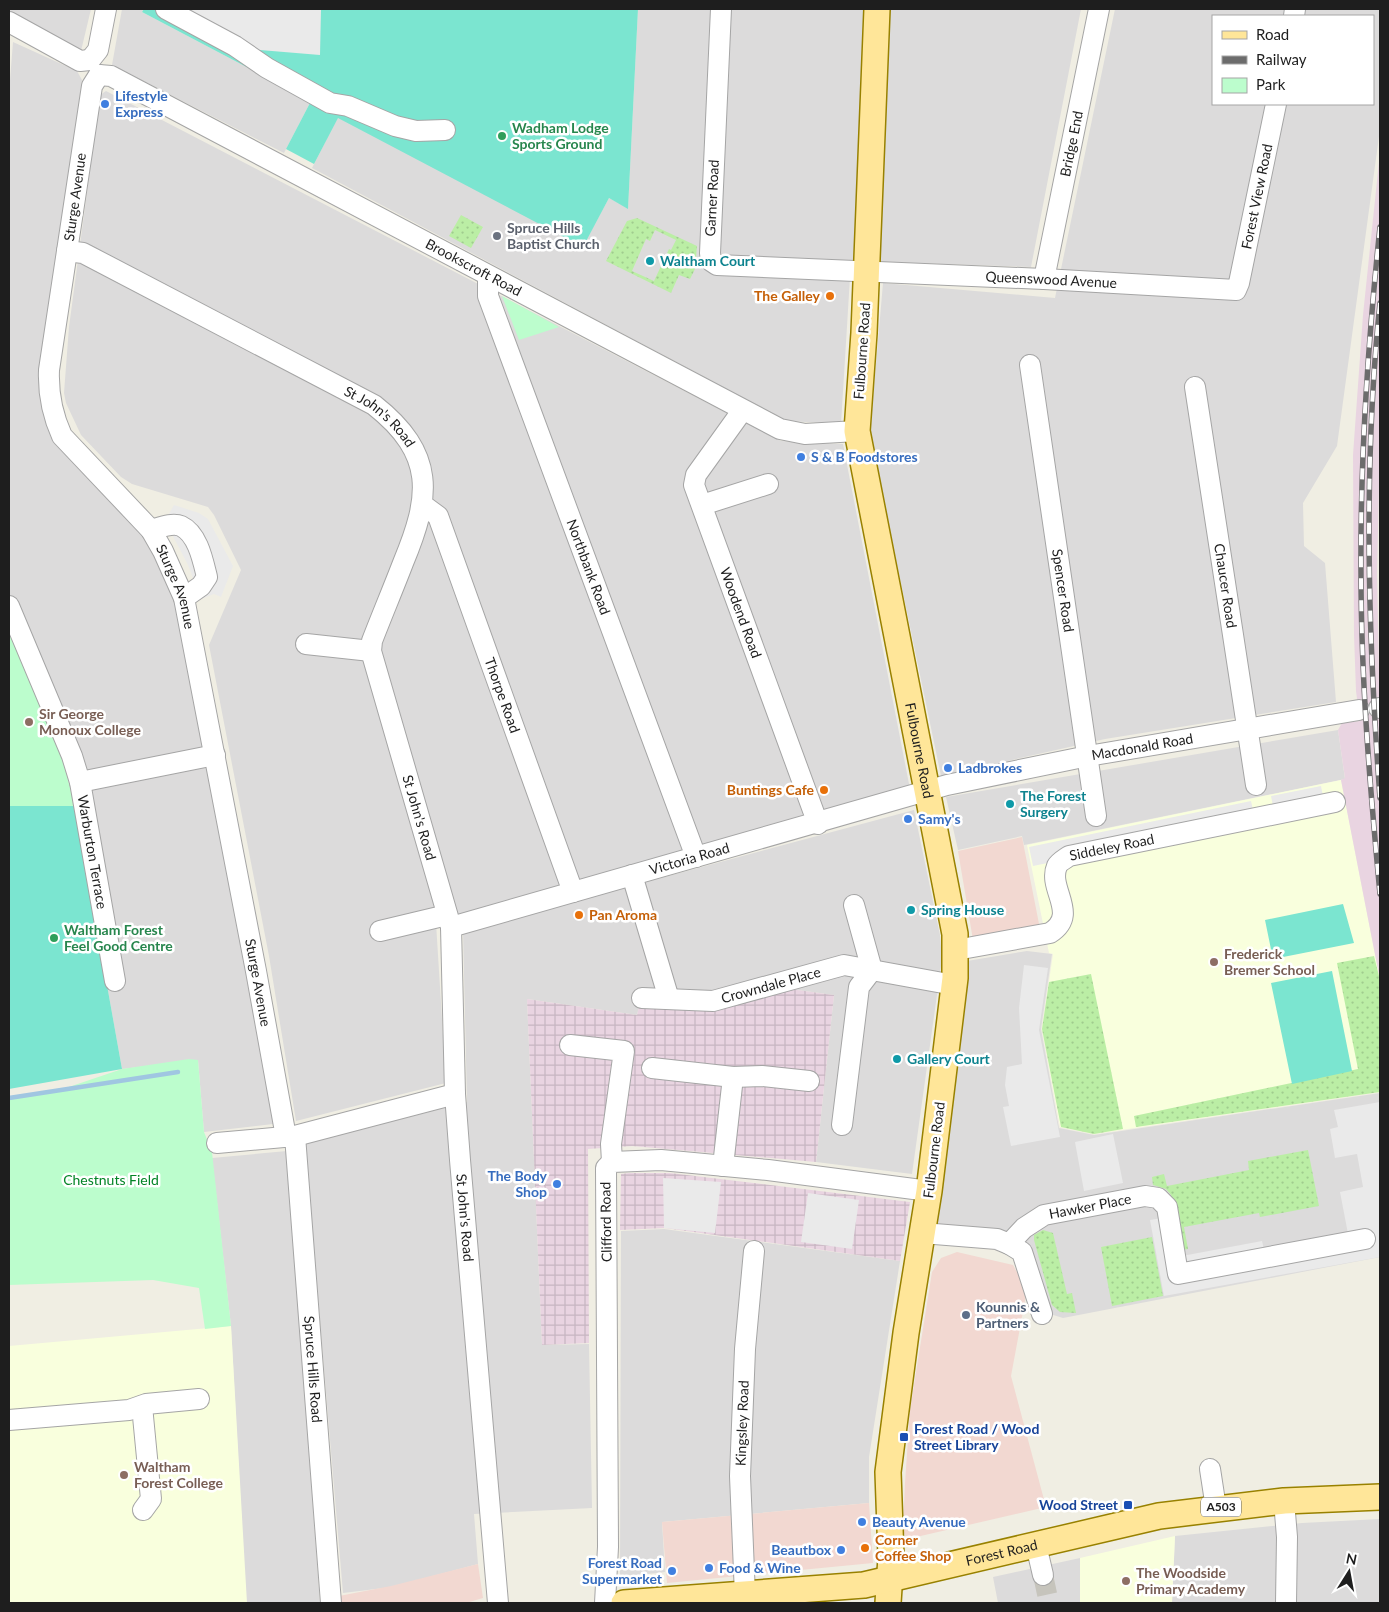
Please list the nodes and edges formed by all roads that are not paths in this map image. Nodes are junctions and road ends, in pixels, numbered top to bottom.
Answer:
1 (106, 9) edge
2 (166, 9) edge
3 (721, 9) edge
4 (877, 9) edge
5 (1099, 9) edge
6 (9, 22) edge
7 (95, 68) junction
8 (1276, 105) edge
9 (445, 130) dead end
10 (68, 251) junction
11 (866, 272) junction
12 (488, 276) junction
13 (1044, 279) junction
14 (1236, 290) joint
15 (1030, 365) dead end
16 (1195, 387) dead end
17 (742, 411) junction
18 (857, 431) junction
19 (768, 484) dead end
20 (423, 505) junction
21 (702, 505) junction
22 (151, 530) junction
23 (184, 598) junction
24 (9, 606) edge
25 (306, 644) dead end
26 (371, 651) junction
27 (1359, 710) dead end
28 (1249, 730) junction
29 (215, 755) junction
30 (1088, 756) junction
31 (80, 782) junction
32 (1256, 785) dead end
33 (928, 791) junction
34 (1336, 802) dead end
35 (1096, 816) dead end
36 (818, 824) junction
37 (696, 857) junction
38 (632, 875) junction
39 (573, 892) junction
40 (854, 906) dead end
41 (449, 921) junction
42 (380, 931) dead end
43 (956, 950) junction
44 (872, 970) junction
45 (115, 981) dead end
46 (943, 983) junction
47 (642, 998) dead end
48 (669, 999) junction
49 (570, 1045) dead end
50 (652, 1068) dead end
51 (733, 1077) junction
52 (809, 1081) dead end
53 (455, 1094) junction
54 (842, 1125) dead end
55 (290, 1136) junction
56 (217, 1143) dead end
57 (612, 1162) junction
58 (723, 1166) junction
59 (929, 1191) junction
60 (922, 1233) junction
61 (1365, 1239) dead end
62 (1009, 1244) junction
63 (754, 1252) dead end
64 (1042, 1314) dead end
65 (199, 1399) dead end
66 (142, 1406) junction
67 (9, 1420) edge
68 (1210, 1469) dead end
69 (1380, 1497) edge
70 (1284, 1501) junction
71 (1216, 1508) junction
72 (143, 1510) dead end
73 (1036, 1545) junction
74 (1043, 1575) tunnel mouth
75 (889, 1591) edge
76 (746, 1595) junction
77 (331, 1603) edge
78 (498, 1603) edge
79 (605, 1603) edge
80 (624, 1603) edge
81 (1286, 1603) edge

1 - 7 street, Sturge Avenue
2 - 9 street
3 - 11 street, Garner Road
4 - 11 main road, Fulbourne Road
5 - 13 street, Bridge End
6 - 7 street, Brookscroft Road
7 - 10 street, Sturge Avenue
7 - 12 street, Brookscroft Road
8 - 14 street, Forest View Road
10 - 20 street, St John's Road
10 - 22 street, Sturge Avenue
11 - 13 street, Queenswood Avenue
11 - 18 main road, Fulbourne Road
12 - 17 street, Brookscroft Road
12 - 37 street, Northbank Road
13 - 14 street, Queenswood Avenue
15 - 30 street, Spencer Road
16 - 28 street, Chaucer Road
17 - 18 street, Brookscroft Road
17 - 21 street, Woodend Road
18 - 33 main road, Fulbourne Road
19 - 21 street
20 - 26 street, St John's Road
20 - 39 street, Thorpe Road
21 - 36 street, Woodend Road
22 - 23 street, Sturge Avenue
22 - 23 street
23 - 29 street, Sturge Avenue
24 - 31 street, Warburton Terrace
25 - 26 street
26 - 41 street, St John's Road
27 - 28 street, Macdonald Road
28 - 30 street, Macdonald Road
28 - 32 street, Chaucer Road
29 - 31 street, Warburton Terrace
29 - 55 street, Sturge Avenue
30 - 33 street, Macdonald Road
30 - 35 street, Spencer Road
31 - 45 street, Warburton Terrace
33 - 36 street, Victoria Road
33 - 43 main road, Fulbourne Road
34 - 43 street, Siddeley Road
36 - 37 street, Victoria Road
37 - 38 street, Victoria Road
38 - 39 street, Victoria Road
38 - 48 street
39 - 41 street, Victoria Road
40 - 44 street
41 - 42 street, Victoria Road
41 - 53 street, St John's Road
43 - 46 main road, Fulbourne Road
44 - 46 street, Crowndale Place
44 - 48 street, Crowndale Place
44 - 54 street
46 - 59 main road, Fulbourne Road
47 - 48 street, Crowndale Place
49 - 57 street
50 - 51 street
51 - 52 street
51 - 58 street
53 - 55 street
53 - 78 street, St John's Road
55 - 56 street
55 - 77 street, Spruce Hills Road
57 - 58 street, Clifford Road
57 - 79 street, Clifford Road
58 - 59 street, Clifford Road
59 - 60 main road, Fulbourne Road
60 - 62 street
60 - 75 main road, Fulbourne Road
61 - 62 street, Hawker Place
62 - 64 street
63 - 76 street, Kingsley Road
65 - 66 street
66 - 67 street
66 - 72 street
68 - 71 street
69 - 70 main road, Forest Road / A503
70 - 71 main road, Forest Road / A503
70 - 81 street
71 - 73 main road, Forest Road / A503
73 - 74 street
73 - 75 main road, Forest Road / A503
75 - 76 main road, Forest Road / A503
76 - 80 main road, Forest Road / A503

